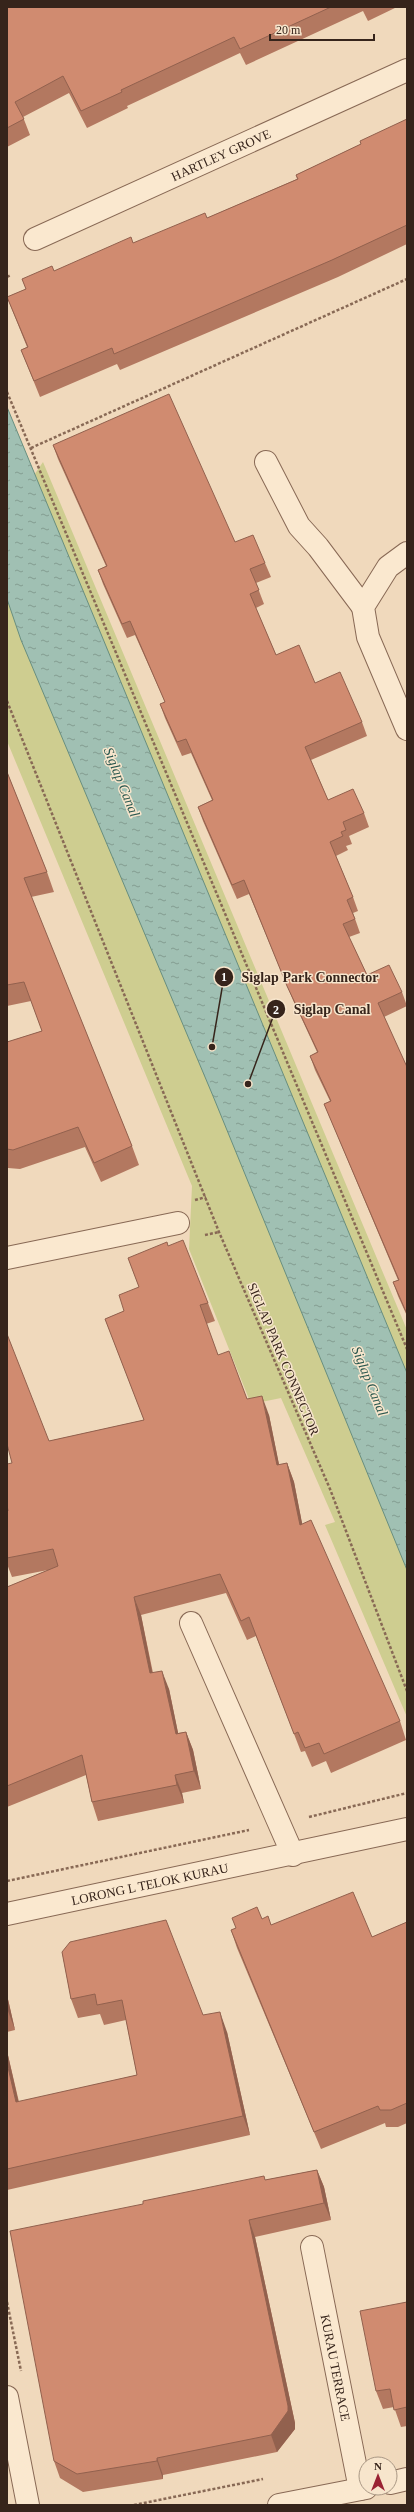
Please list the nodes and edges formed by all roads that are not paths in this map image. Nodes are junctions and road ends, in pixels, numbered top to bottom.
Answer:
1 (407, 70) edge
2 (35, 239) dead end
3 (266, 462) dead end
4 (407, 553) edge
5 (363, 607) junction
6 (407, 729) edge
7 (178, 1223) dead end
8 (7, 1258) edge
9 (191, 1623) dead end
10 (407, 1829) edge
11 (293, 1855) junction
12 (7, 1914) edge
13 (312, 2246) dead end
14 (7, 2397) edge
15 (358, 2464) edge
16 (358, 2489) edge
17 (28, 2505) edge
18 (279, 2505) edge

1 - 2 street, HARTLEY GROVE
3 - 5 street
4 - 5 street
5 - 6 street
7 - 8 street
9 - 11 street
10 - 11 street, LORONG L TELOK KURAU
11 - 12 street, LORONG L TELOK KURAU
13 - 15 street, KURAU TERRACE
14 - 17 street
16 - 18 street

